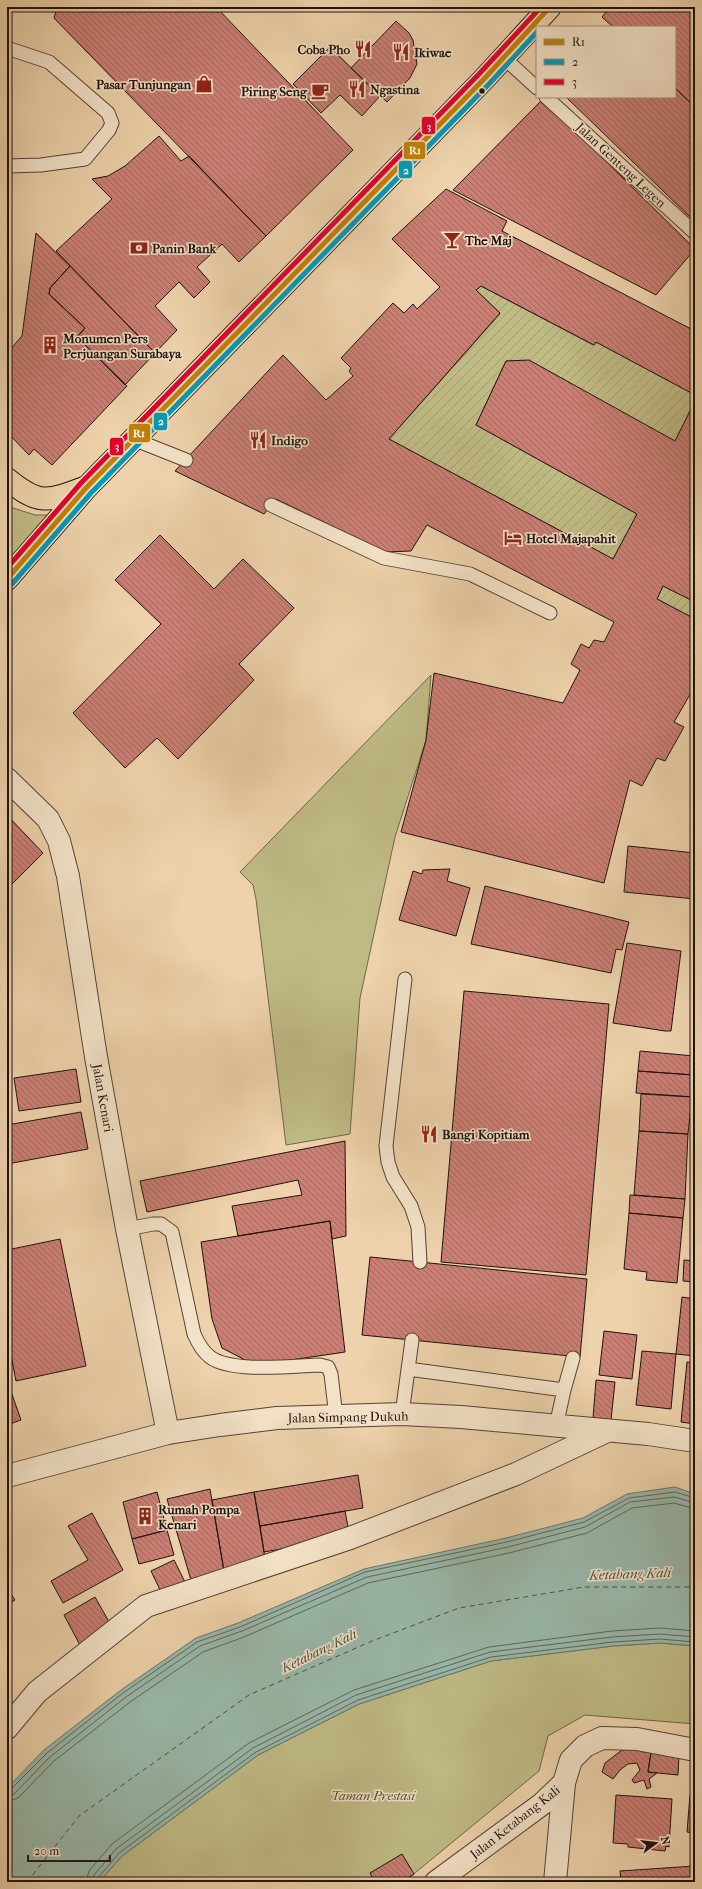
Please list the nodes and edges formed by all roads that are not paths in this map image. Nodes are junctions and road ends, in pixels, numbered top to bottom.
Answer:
1 (550, 7) edge
2 (7, 48) edge
3 (503, 57) junction
4 (536, 87) edge
5 (547, 98) edge
6 (7, 166) edge
7 (695, 233) edge
8 (133, 439) junction
9 (186, 460) dead end
10 (7, 479) edge
11 (86, 488) junction
12 (272, 505) dead end
13 (7, 579) edge
14 (550, 613) dead end
15 (7, 779) edge
16 (405, 979) dead end
17 (127, 1229) junction
18 (420, 1262) dead end
19 (412, 1340) dead end
20 (573, 1358) dead end
21 (408, 1369) junction
22 (564, 1390) junction
23 (402, 1414) junction
24 (336, 1417) junction
25 (556, 1426) junction
26 (607, 1430) junction
27 (168, 1433) junction
28 (695, 1441) edge
29 (7, 1476) edge
30 (7, 1728) edge
31 (695, 1750) edge
32 (564, 1783) junction
33 (436, 1882) edge
34 (555, 1882) edge

1 - 3 main road
2 - 6 lane
3 - 4 lane
3 - 8 main road
5 - 7 lane, Jalan Genteng Legen
8 - 9 lane
8 - 11 main road
10 - 11 main road
11 - 13 main road
12 - 14 lane
15 - 17 street, Jalan Kenari
16 - 18 lane
17 - 24 lane
17 - 27 street, Jalan Kenari
19 - 21 lane
20 - 22 lane
21 - 22 lane
21 - 23 lane
22 - 25 lane
23 - 24 street, Jalan Simpang Dukuh
23 - 25 street, Jalan Simpang Dukuh
24 - 27 street, Jalan Simpang Dukuh
25 - 26 street, Jalan Simpang Dukuh
26 - 28 street, Jalan Simpang Dukuh
26 - 30 street
27 - 29 street, Jalan Simpang Dukuh
31 - 32 street, Jalan Ketabang Kali
32 - 33 street, Jalan Ketabang Kali
32 - 34 street

